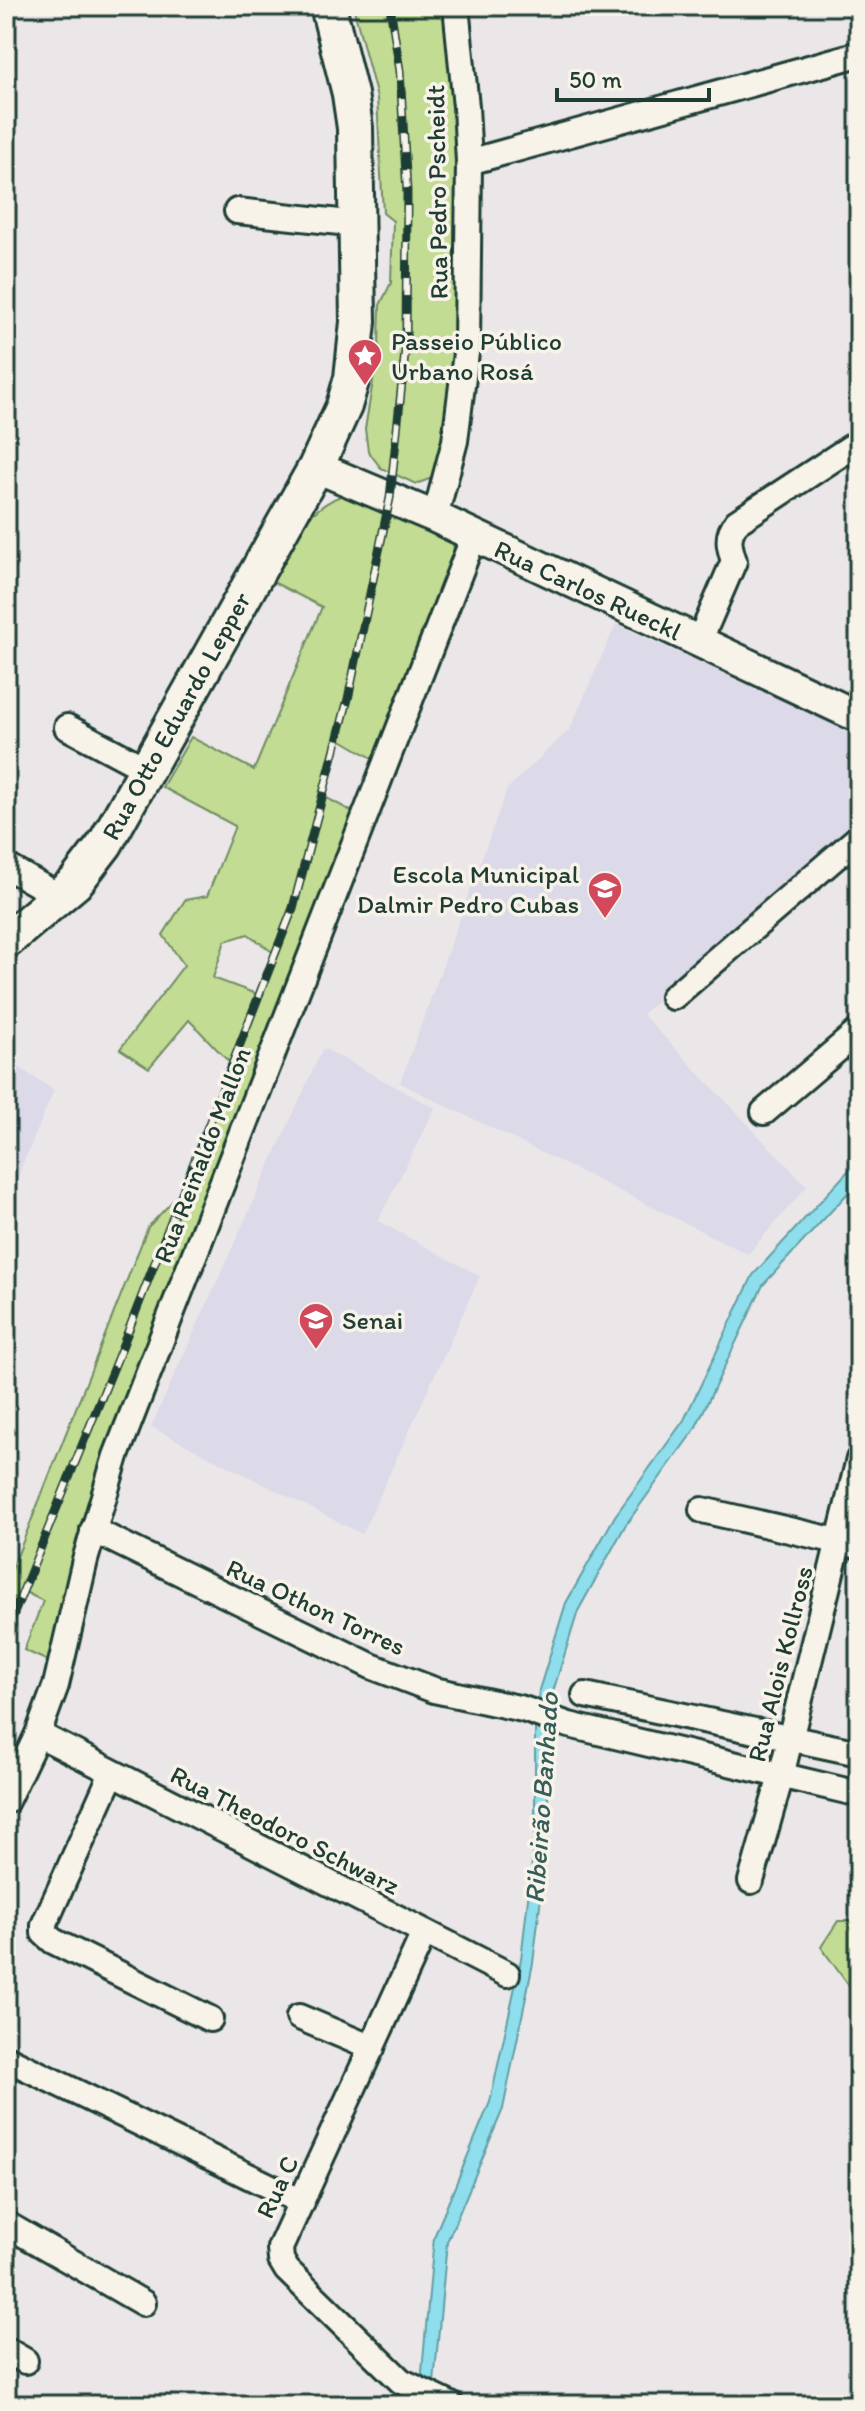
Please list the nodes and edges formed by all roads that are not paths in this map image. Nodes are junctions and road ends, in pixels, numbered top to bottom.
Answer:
1 (328, 6) edge
2 (456, 6) edge
3 (859, 54) edge
4 (469, 162) junction
5 (237, 211) dead end
6 (358, 224) junction
7 (859, 442) edge
8 (316, 467) junction
9 (435, 517) junction
10 (474, 536) junction
11 (699, 642) junction
12 (859, 717) edge
13 (67, 727) dead end
14 (148, 770) junction
15 (859, 837) edge
16 (6, 866) edge
17 (60, 897) junction
18 (6, 941) edge
19 (673, 997) dead end
20 (859, 1031) edge
21 (764, 1112) dead end
22 (859, 1459) edge
23 (702, 1510) dead end
24 (93, 1530) junction
25 (848, 1544) edge
26 (585, 1695) dead end
27 (38, 1734) junction
28 (791, 1736) junction
29 (859, 1753) edge
30 (112, 1773) junction
31 (781, 1776) junction
32 (859, 1794) edge
33 (6, 1801) edge
34 (751, 1881) dead end
35 (424, 1933) junction
36 (507, 1974) dead end
37 (299, 2017) dead end
38 (210, 2019) dead end
39 (372, 2048) junction
40 (6, 2058) edge
41 (302, 2202) junction
42 (6, 2224) edge
43 (143, 2303) dead end
44 (447, 2404) edge

1 - 6 main road, Rua Otto Eduardo Lepper
2 - 4 street, Rua Pedro Pscheidt
3 - 4 street
4 - 9 street, Rua Pedro Pscheidt
5 - 6 street
6 - 8 main road, Rua Otto Eduardo Lepper
7 - 11 street
8 - 9 street, Rua Carlos Rueckl
8 - 14 main road, Rua Otto Eduardo Lepper
9 - 10 street, Rua Carlos Rueckl
10 - 11 street, Rua Carlos Rueckl
10 - 24 street, Rua Reinaldo Mallon
11 - 12 street, Rua Carlos Rueckl
13 - 14 street
14 - 17 main road, Rua Otto Eduardo Lepper
15 - 19 street
16 - 17 street
17 - 18 main road, Rua Otto Eduardo Lepper
20 - 21 street
22 - 25 street, Rua Alois Kollross
23 - 25 street
24 - 27 street, Rua Reinaldo Mallon
24 - 31 street, Rua Othon Torres
25 - 28 street, Rua Alois Kollross
26 - 28 street
27 - 30 street, Rua Theodoro Schwarz
27 - 33 street, Rua Reinaldo Mallon
28 - 29 street
28 - 31 street, Rua Alois Kollross
30 - 35 street, Rua Theodoro Schwarz
30 - 38 street
31 - 32 street, Rua Othon Torres
31 - 34 street, Rua Alois Kollross
35 - 36 street, Rua Theodoro Schwarz
35 - 39 street, Rua C
37 - 39 street
39 - 41 street, Rua C
40 - 41 street
41 - 44 street, Rua C
42 - 43 street

